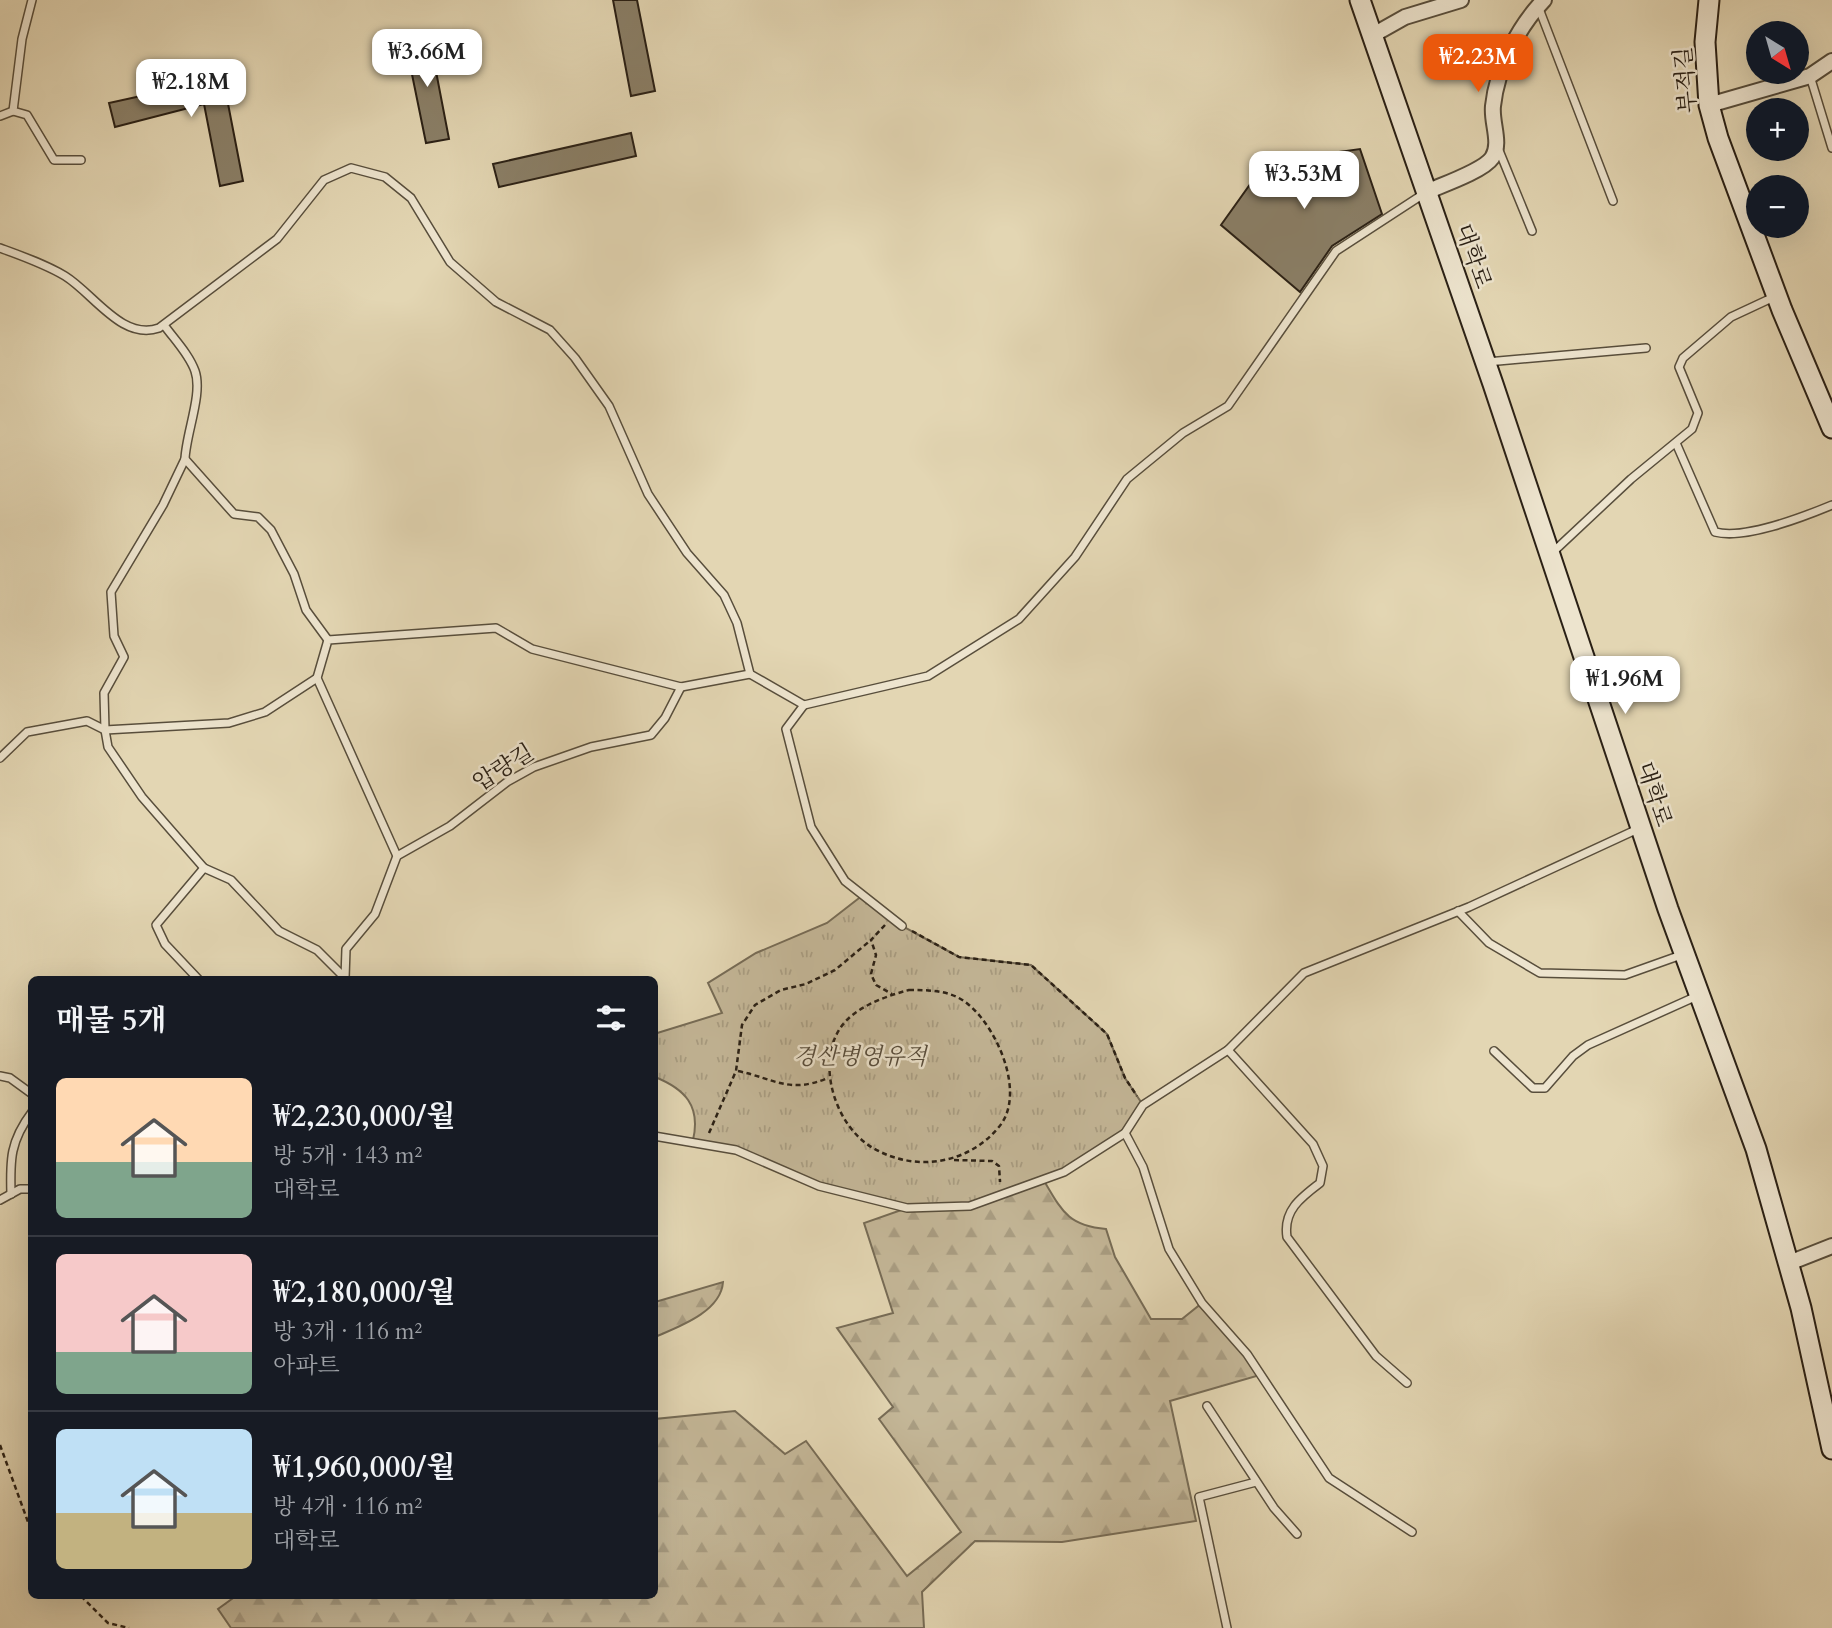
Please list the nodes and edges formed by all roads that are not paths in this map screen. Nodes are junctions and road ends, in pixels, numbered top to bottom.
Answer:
1 (31, 0) edge
2 (1360, 0) edge
3 (1461, 0) edge
4 (1710, 0) edge
5 (1541, 3) edge
6 (1373, 35) junction
7 (1832, 61) edge
8 (1810, 76) joint
9 (1782, 84) edge
10 (1709, 105) junction
11 (13, 111) junction
12 (0, 116) edge
13 (1832, 146) edge
14 (1497, 148) junction
15 (81, 160) dead end
16 (1426, 192) junction
17 (1614, 201) dead end
18 (1532, 231) dead end
19 (0, 248) edge
20 (1777, 296) junction
21 (163, 325) junction
22 (1646, 348) dead end
23 (1485, 362) junction
24 (1832, 428) edge
25 (1676, 443) junction
26 (186, 458) junction
27 (1832, 505) edge
28 (1550, 554) junction
29 (328, 640) junction
30 (751, 674) junction
31 (317, 678) junction
32 (681, 687) junction
33 (804, 705) junction
34 (105, 730) junction
35 (0, 758) edge
36 (1641, 828) junction
37 (397, 856) junction
38 (204, 868) junction
39 (1458, 911) junction
40 (902, 926) road end
41 (1685, 954) junction
42 (195, 976) edge
43 (342, 976) edge
44 (345, 976) edge
45 (1700, 994) junction
46 (1228, 1050) junction
47 (1494, 1051) dead end
48 (0, 1076) edge
49 (28, 1091) edge
50 (28, 1117) edge
51 (1125, 1133) junction
52 (658, 1137) edge
53 (28, 1189) edge
54 (11, 1194) junction
55 (0, 1200) edge
56 (1832, 1246) edge
57 (1789, 1263) junction
58 (1407, 1383) dead end
59 (1207, 1406) dead end
60 (1832, 1450) edge
61 (1256, 1482) junction
62 (1412, 1532) dead end
63 (1297, 1534) dead end
64 (1227, 1628) edge

1 - 11 lane
2 - 6 main road, 대학로
3 - 6 street
4 - 10 main road, 부적길
5 - 14 street
5 - 17 lane
6 - 16 main road, 대학로
7 - 8 street
8 - 13 lane
9 - 10 street
10 - 20 main road, 부적길
11 - 12 lane
11 - 15 lane
14 - 16 street
14 - 18 lane
16 - 23 main road, 대학로
16 - 33 lane
19 - 21 lane
20 - 24 main road, 부적길
20 - 25 lane
21 - 26 lane
21 - 30 lane
22 - 23 lane
23 - 28 main road, 대학로
25 - 27 lane
25 - 28 lane
26 - 29 lane
26 - 34 lane
28 - 36 main road, 대학로
29 - 31 lane
29 - 32 lane
30 - 32 lane
30 - 33 lane
31 - 34 lane
31 - 37 lane
32 - 37 lane, 압량길
33 - 40 lane
34 - 35 lane
34 - 38 lane
36 - 39 lane
36 - 41 main road, 대학로
37 - 44 lane
38 - 42 lane
38 - 43 lane
39 - 41 lane
39 - 46 lane
41 - 45 main road, 대학로
45 - 47 lane
45 - 57 main road, 대학로
46 - 51 lane
46 - 58 lane
48 - 49 lane
50 - 54 lane
51 - 52 lane
51 - 62 lane
53 - 54 lane
54 - 55 lane
56 - 57 street
57 - 60 main road, 대학로
59 - 61 lane
61 - 63 lane
61 - 64 lane

